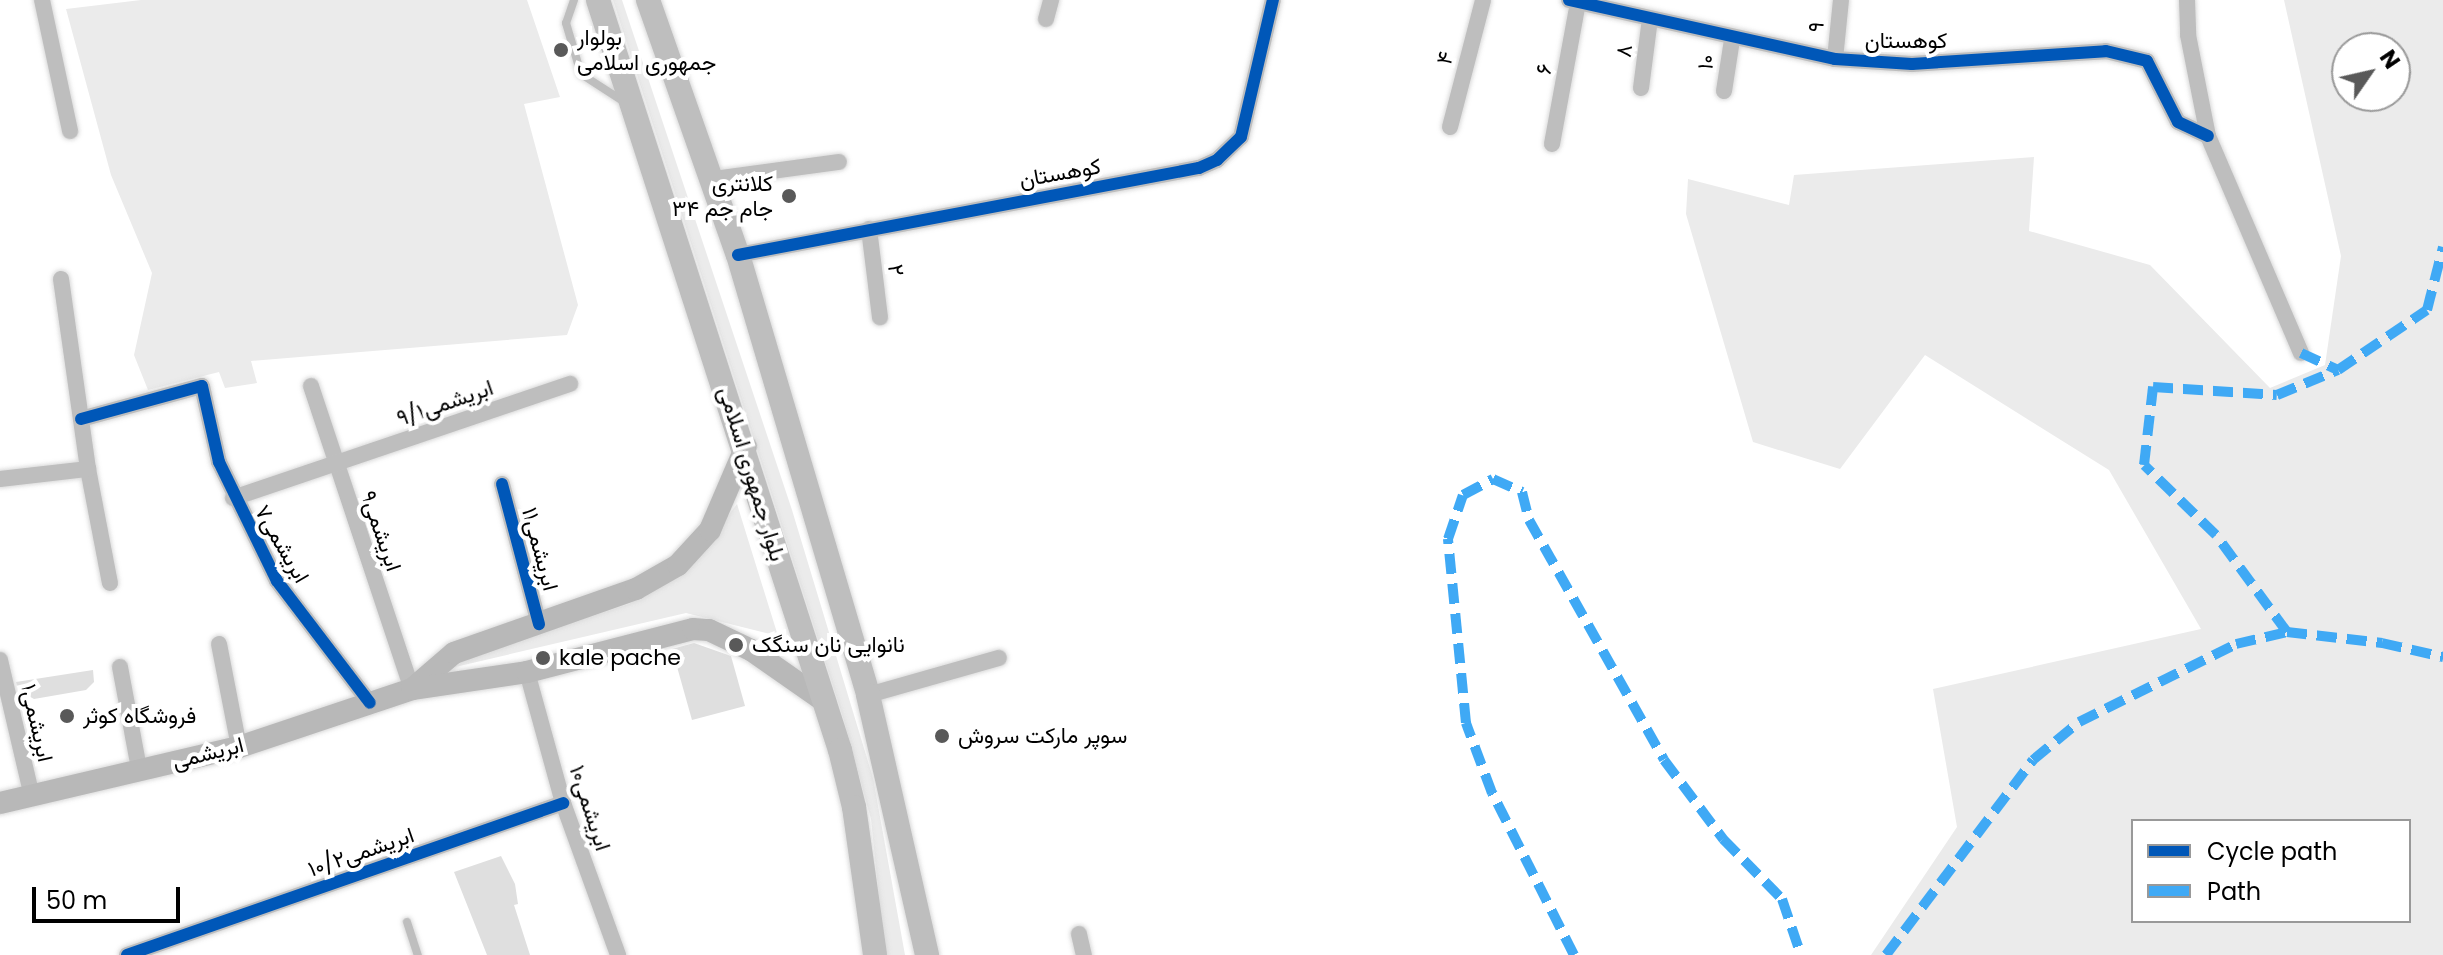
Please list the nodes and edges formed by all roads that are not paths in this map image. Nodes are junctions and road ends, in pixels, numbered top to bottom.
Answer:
1 (42, 0) edge
2 (574, 0) edge
3 (598, 0) edge
4 (648, 0) edge
5 (1051, 0) edge
6 (1273, 0) edge
7 (1483, 0) edge
8 (1841, 0) edge
9 (2187, 0) edge
10 (1574, 1) edge
11 (1644, 12) edge
12 (1046, 19) dead end
13 (1732, 40) junction
14 (1835, 59) junction
15 (1641, 88) dead end
16 (1724, 91) dead end
17 (634, 108) junction
18 (1450, 127) dead end
19 (70, 131) dead end
20 (2208, 136) junction
21 (1552, 144) dead end
22 (839, 162) dead end
23 (713, 179) junction
24 (869, 229) junction
25 (738, 255) junction
26 (61, 279) dead end
27 (880, 317) dead end
28 (2301, 353) dead end
29 (570, 384) dead end
30 (311, 386) dead end
31 (81, 419) junction
32 (746, 446) junction
33 (335, 466) junction
34 (88, 469) junction
35 (0, 479) edge
36 (502, 484) dead end
37 (233, 498) junction
38 (110, 583) dead end
39 (539, 624) junction
40 (219, 644) dead end
41 (999, 658) dead end
42 (0, 660) edge
43 (120, 667) dead end
44 (527, 672) junction
45 (412, 689) junction
46 (868, 695) junction
47 (824, 701) junction
48 (370, 703) junction
49 (239, 747) junction
50 (139, 769) junction
51 (32, 796) junction
52 (0, 803) edge
53 (563, 803) junction
54 (407, 922) dead end
55 (1079, 934) dead end
56 (127, 955) edge
57 (418, 955) edge
58 (618, 955) edge
59 (875, 955) edge
60 (927, 955) edge
61 (1084, 955) edge

1 - 19 street
2 - 17 lane
3 - 17 main road, بلوار جمهوری اسلامی
4 - 23 main road
5 - 12 street
6 - 24 street, کوهستان
7 - 18 street, ۴
8 - 14 street, ۹
9 - 20 street
10 - 11 street, کوهستان
10 - 21 street, ۶
11 - 13 street, کوهستان
11 - 15 street, ۸
13 - 14 street, کوهستان
13 - 16 street, ۱۰
14 - 20 street, کوهستان
17 - 32 main road, بلوار جمهوری اسلامی
20 - 28 street
22 - 23 street
23 - 25 main road
24 - 25 street, کوهستان
24 - 27 street, ۲
25 - 46 main road
26 - 31 street
29 - 33 street, ۹/۱ابریشمی
30 - 33 street, ابریشمی۹
31 - 34 street
31 - 37 street, ابریشمی۷
32 - 39 main road
32 - 47 main road, بلوار جمهوری اسلامی
33 - 37 street, ۹/۱ابریشمی
33 - 45 street, ابریشمی۹
34 - 35 street
34 - 38 street
36 - 39 street, ابریشمی۱۱
37 - 48 street, ابریشمی۷
39 - 45 main road
40 - 49 street
41 - 46 street
42 - 51 street, ابریشمی۱
43 - 50 street
44 - 45 main road
44 - 47 main road
44 - 53 street, ابریشمی۱۰
45 - 48 main road, ابریشمی
46 - 60 main road
47 - 59 main road, بلوار جمهوری اسلامی
48 - 49 main road, ابریشمی
49 - 50 main road, ابریشمی
50 - 51 main road, ابریشمی
51 - 52 main road, ابریشمی
53 - 56 street, ۱۰/۲ابریشمی
53 - 58 street, ابریشمی۱۰
54 - 57 lane
55 - 61 street

